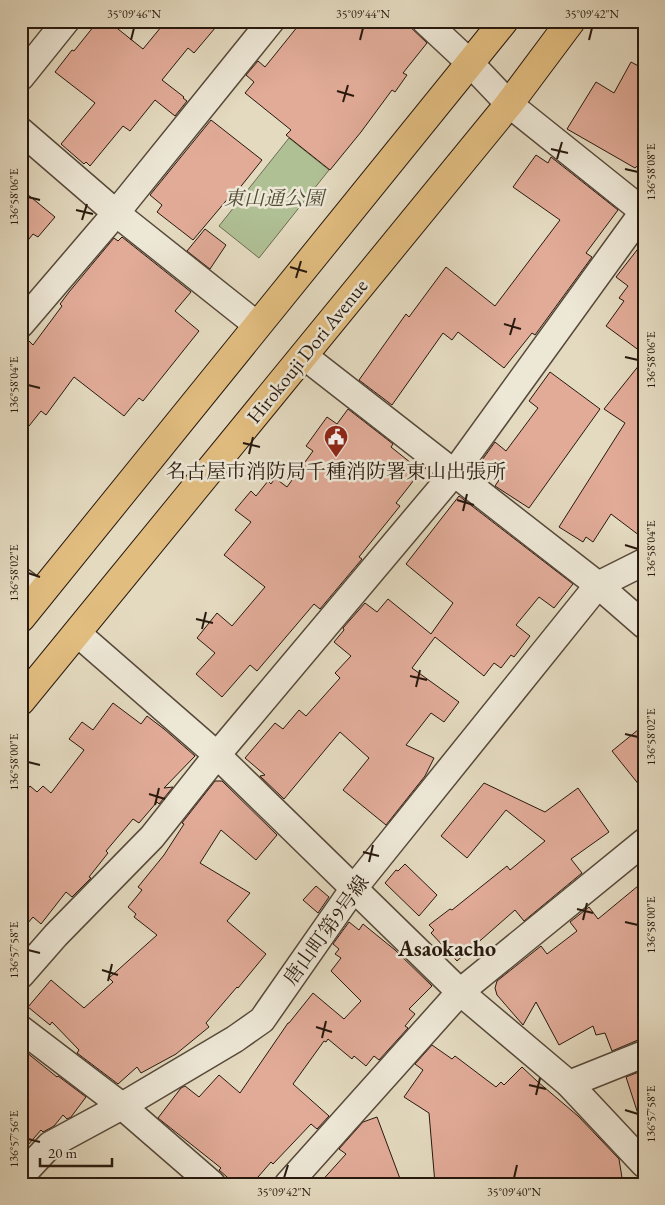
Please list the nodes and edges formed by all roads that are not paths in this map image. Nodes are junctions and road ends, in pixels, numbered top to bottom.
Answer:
1 (66, 21) edge
2 (271, 21) edge
3 (425, 21) edge
4 (504, 21) edge
5 (571, 21) edge
6 (470, 63) junction
7 (21, 77) edge
8 (509, 104) junction
9 (21, 131) edge
10 (116, 212) junction
11 (643, 212) edge
12 (21, 324) edge
13 (257, 325) junction
14 (304, 356) junction
15 (454, 473) junction
16 (644, 562) edge
17 (598, 586) junction
18 (30, 588) edge
19 (21, 618) edge
20 (644, 625) edge
21 (77, 633) junction
22 (21, 701) edge
23 (217, 755) junction
24 (644, 842) edge
25 (354, 888) junction
26 (21, 975) edge
27 (460, 992) junction
28 (21, 1029) edge
29 (644, 1054) edge
30 (569, 1084) junction
31 (122, 1106) junction
32 (644, 1164) edge
33 (21, 1178) edge
34 (212, 1184) edge
35 (288, 1184) edge

1 - 7 street
2 - 10 street
3 - 6 street
4 - 6 main road
5 - 8 main road, Hirokouji Dori Avenue
6 - 8 street
6 - 13 main road
8 - 11 street
8 - 14 main road, Hirokouji Dori Avenue
9 - 10 street
10 - 12 street
10 - 13 street
11 - 15 street
13 - 18 main road
14 - 15 street
14 - 21 main road, Hirokouji Dori Avenue
15 - 17 street
15 - 23 street
16 - 17 street, 唐山町第9号線
17 - 20 street
17 - 25 street, 唐山町第9号線
18 - 19 main road
21 - 22 main road, Hirokouji Dori Avenue
21 - 23 street
23 - 25 street
23 - 26 street
24 - 27 street
25 - 27 street
25 - 31 street, 唐山町第9号線
27 - 30 street
27 - 35 street
28 - 31 street
29 - 30 street
30 - 32 street
31 - 33 street, 唐山町第9号線
31 - 34 street

